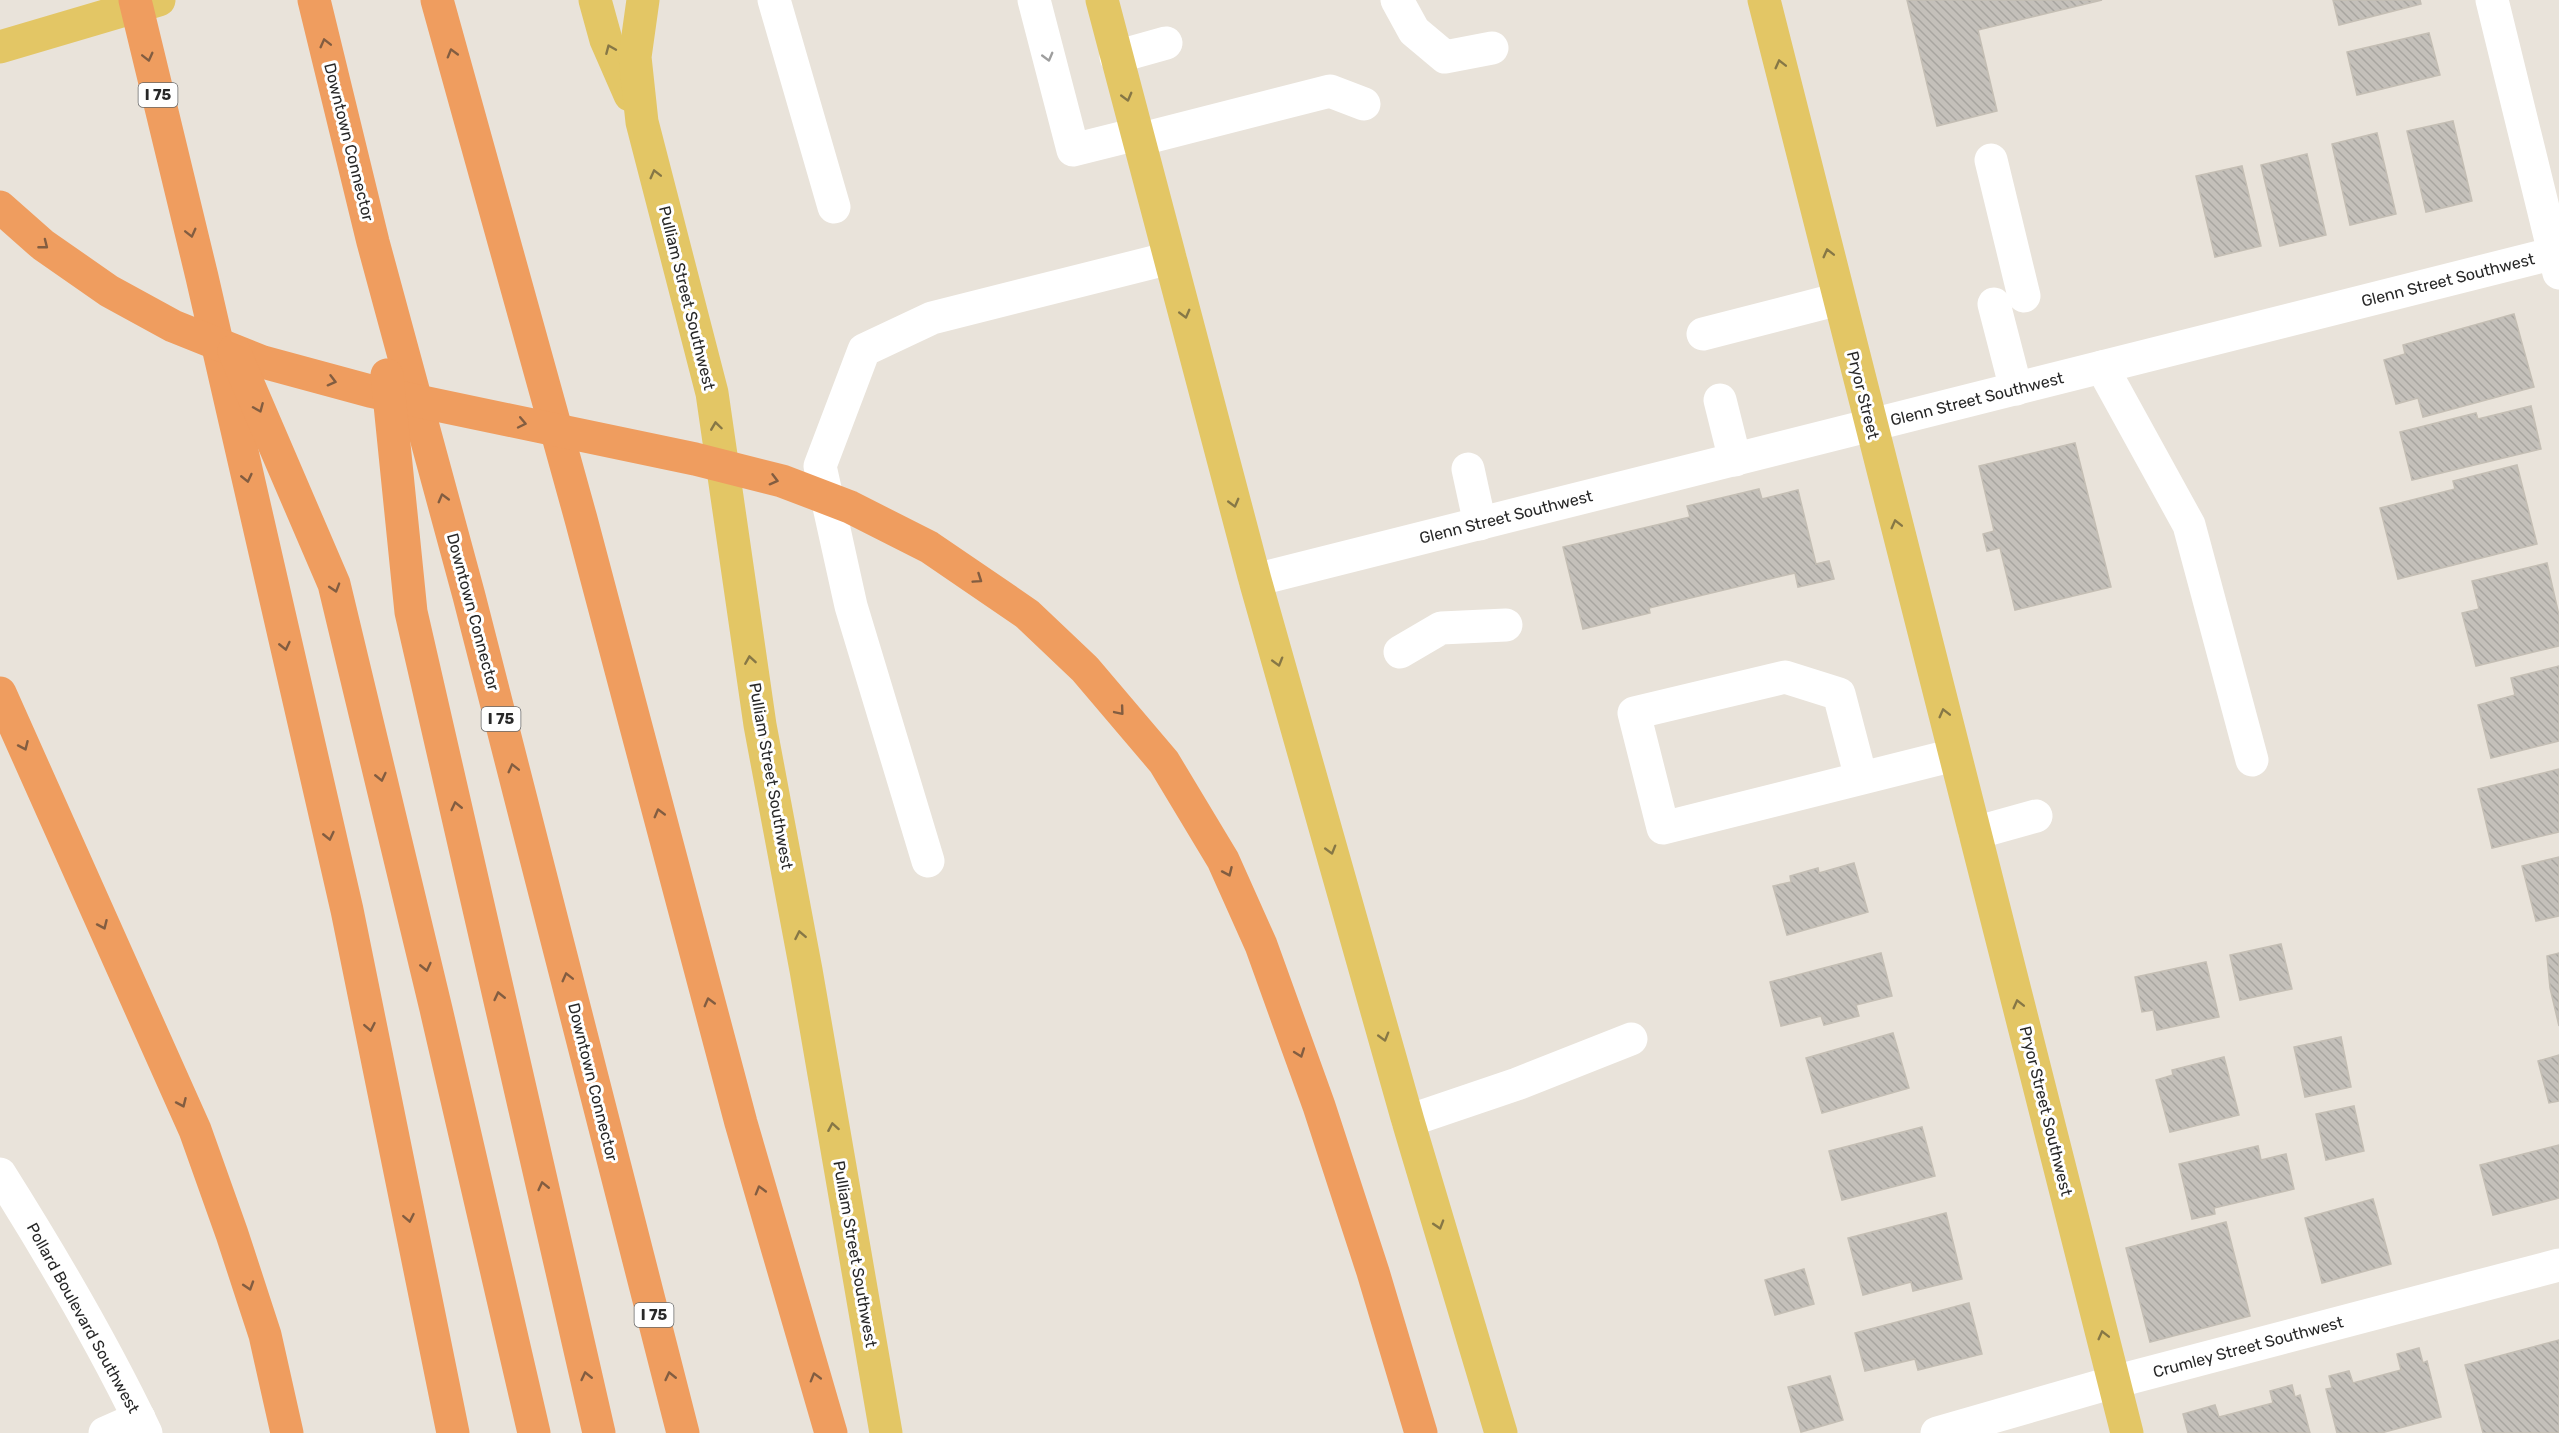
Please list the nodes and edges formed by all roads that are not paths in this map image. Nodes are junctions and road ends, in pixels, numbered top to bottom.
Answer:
1 (135, 0) edge
2 (159, 0) edge
3 (314, 0) edge
4 (437, 0) edge
5 (595, 0) edge
6 (642, 0) edge
7 (774, 0) edge
8 (1034, 0) edge
9 (1101, 0) edge
10 (1397, 0) edge
11 (1764, 0) edge
12 (2492, 0) edge
13 (1166, 43) dead end
14 (0, 47) edge
15 (1491, 48) dead end
16 (1116, 57) junction
17 (1364, 104) dead end
18 (642, 122) junction
19 (1137, 137) junction
20 (1991, 160) dead end
21 (0, 207) edge
22 (834, 207) dead end
23 (373, 242) junction
24 (1170, 258) junction
25 (2557, 260) edge
26 (202, 277) junction
27 (1839, 299) junction
28 (1703, 334) dead end
29 (2102, 367) junction
30 (2016, 389) junction
31 (1720, 400) dead end
32 (1871, 426) junction
33 (1735, 460) junction
34 (1468, 469) dead end
35 (1480, 524) junction
36 (1255, 580) junction
37 (1506, 625) dead end
38 (1400, 652) dead end
39 (0, 693) edge
40 (1954, 755) junction
41 (2252, 760) dead end
42 (1861, 778) junction
43 (1964, 790) joint
44 (2036, 816) dead end
45 (1975, 833) junction
46 (928, 861) dead end
47 (1630, 1039) dead end
48 (1408, 1121) junction
49 (0, 1174) edge
50 (2559, 1265) edge
51 (2114, 1382) junction
52 (142, 1426) edge
53 (105, 1433) edge
54 (287, 1433) edge
55 (453, 1433) edge
56 (534, 1433) edge
57 (599, 1433) edge
58 (683, 1433) edge
59 (831, 1433) edge
60 (886, 1433) edge
61 (1421, 1433) edge
62 (1501, 1433) edge
63 (1937, 1433) edge
64 (2127, 1433) edge

1 -> 26 highway, I 75
2 - 14 main road
23 -> 3 highway, Downtown Connector / I 75
59 -> 4 highway
18 -> 5 main road, Pulliam Street Southwest
6 - 18 main road, Pulliam Street Southwest
7 - 22 street
8 -> 19 street
9 - 16 main road
10 - 15 street
27 -> 11 main road, Pryor Street
12 - 25 street
13 - 16 street
16 -> 19 main road
17 - 19 street
60 -> 18 main road, Pulliam Street Southwest
19 - 24 main road
20 - 30 street
21 -> 61 highway
57 -> 23 highway
58 -> 23 highway, Downtown Connector / I 75
24 -> 36 main road
24 - 46 street
25 - 29 street, Glenn Street Southwest
26 -> 55 highway, I 75
26 -> 56 highway
27 - 28 street
27 - 32 main road, Pryor Street
29 - 30 street, Glenn Street Southwest
29 - 41 street
30 - 32 street, Glenn Street Southwest
31 - 33 street
32 - 33 street, Glenn Street Southwest
40 -> 32 main road, Pryor Street
33 - 35 street, Glenn Street Southwest
34 - 35 street
35 - 36 street, Glenn Street Southwest
36 -> 48 main road
37 - 38 street
39 -> 54 highway
40 - 42 street
40 - 43 main road, Pryor Street
42 - 42 street
43 - 45 main road, Pryor Street Southwest
44 - 45 street
51 -> 45 main road, Pryor Street Southwest
47 - 48 street
48 -> 62 main road
49 - 52 street, Pollard Boulevard Southwest
50 - 51 street, Crumley Street Southwest
51 - 63 street, Crumley Street Southwest
51 - 64 main road, Pryor Street Southwest
52 - 53 street

